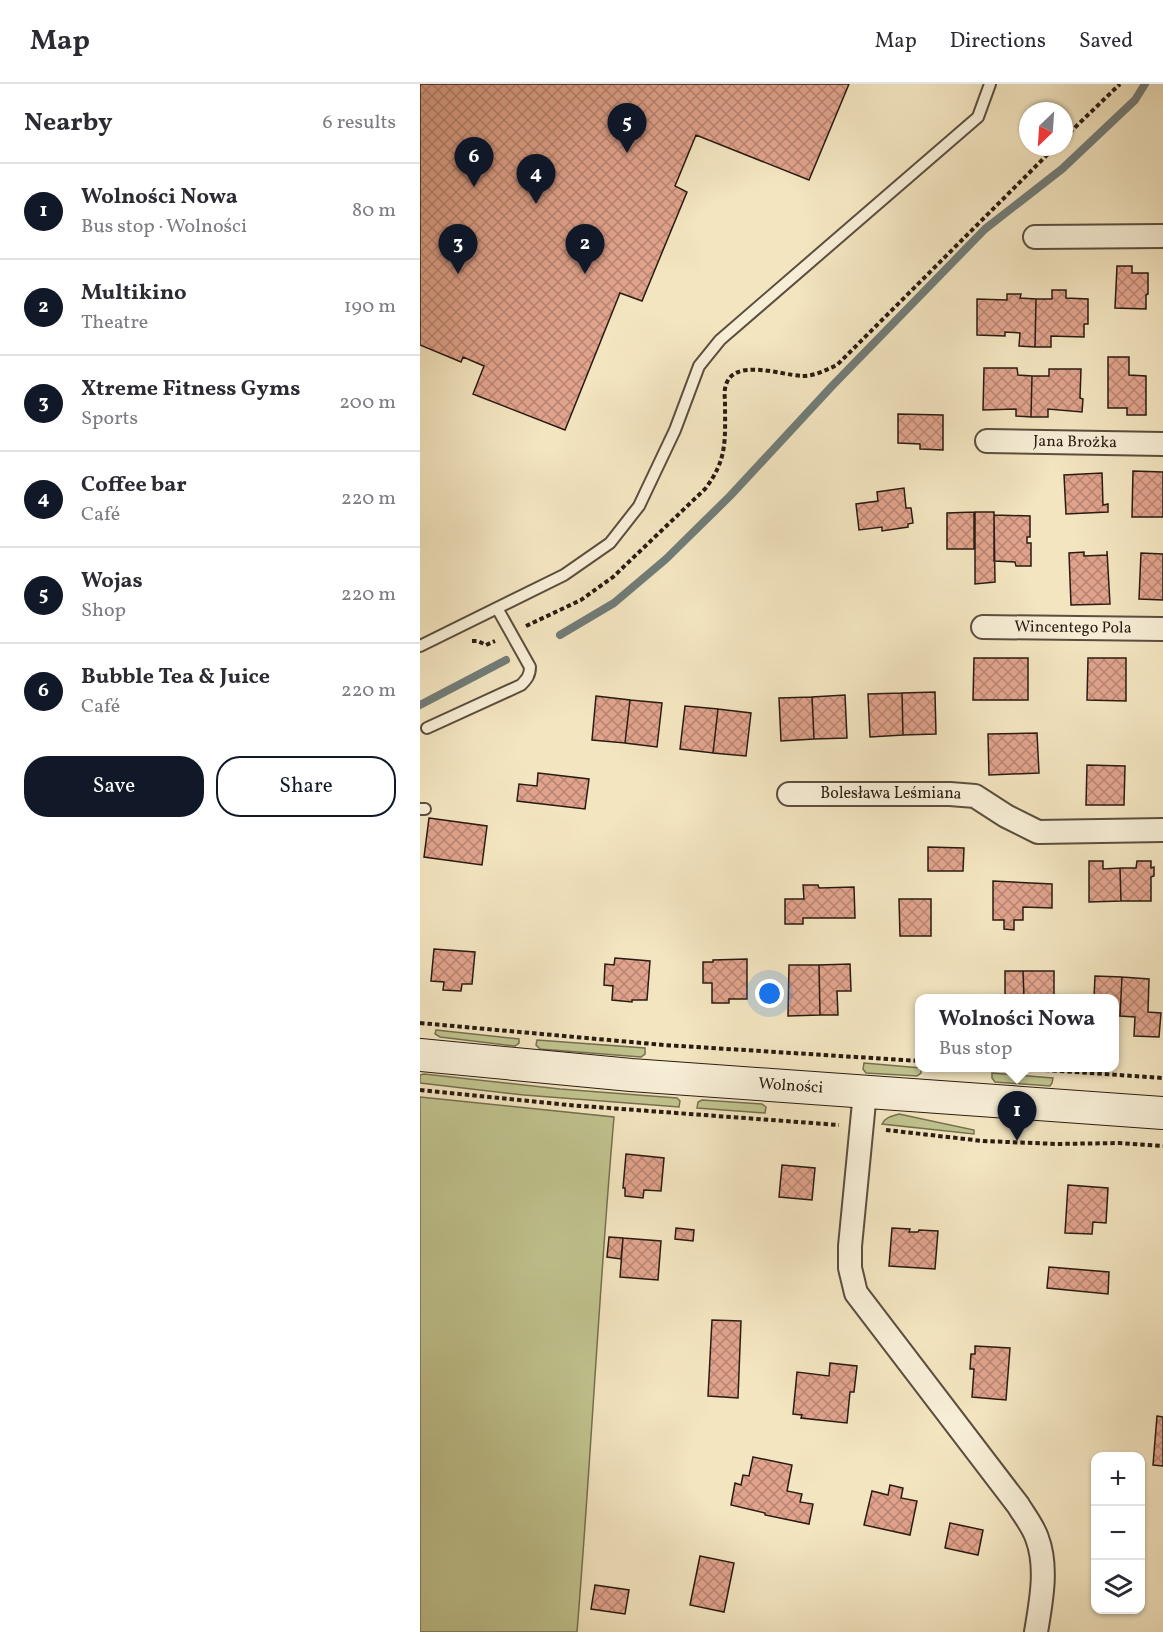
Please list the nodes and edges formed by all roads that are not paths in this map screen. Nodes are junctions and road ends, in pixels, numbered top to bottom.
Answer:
1 (990, 84) edge
2 (1163, 236) edge
3 (1035, 237) dead end
4 (987, 441) dead end
5 (1163, 444) edge
6 (497, 608) junction
7 (983, 627) dead end
8 (1163, 629) edge
9 (420, 646) edge
10 (427, 728) dead end
11 (789, 794) dead end
12 (1163, 830) edge
13 (420, 1055) edge
14 (865, 1092) junction
15 (1163, 1113) edge
16 (1036, 1632) edge

1 - 6 lane
2 - 3 street
4 - 5 street, Jana Brożka
6 - 9 lane
6 - 10 lane
7 - 8 street, Wincentego Pola
11 - 12 street, Bolesława Leśmiana
13 - 14 main road, Wolności
14 - 15 main road, Wolności
14 - 16 street

